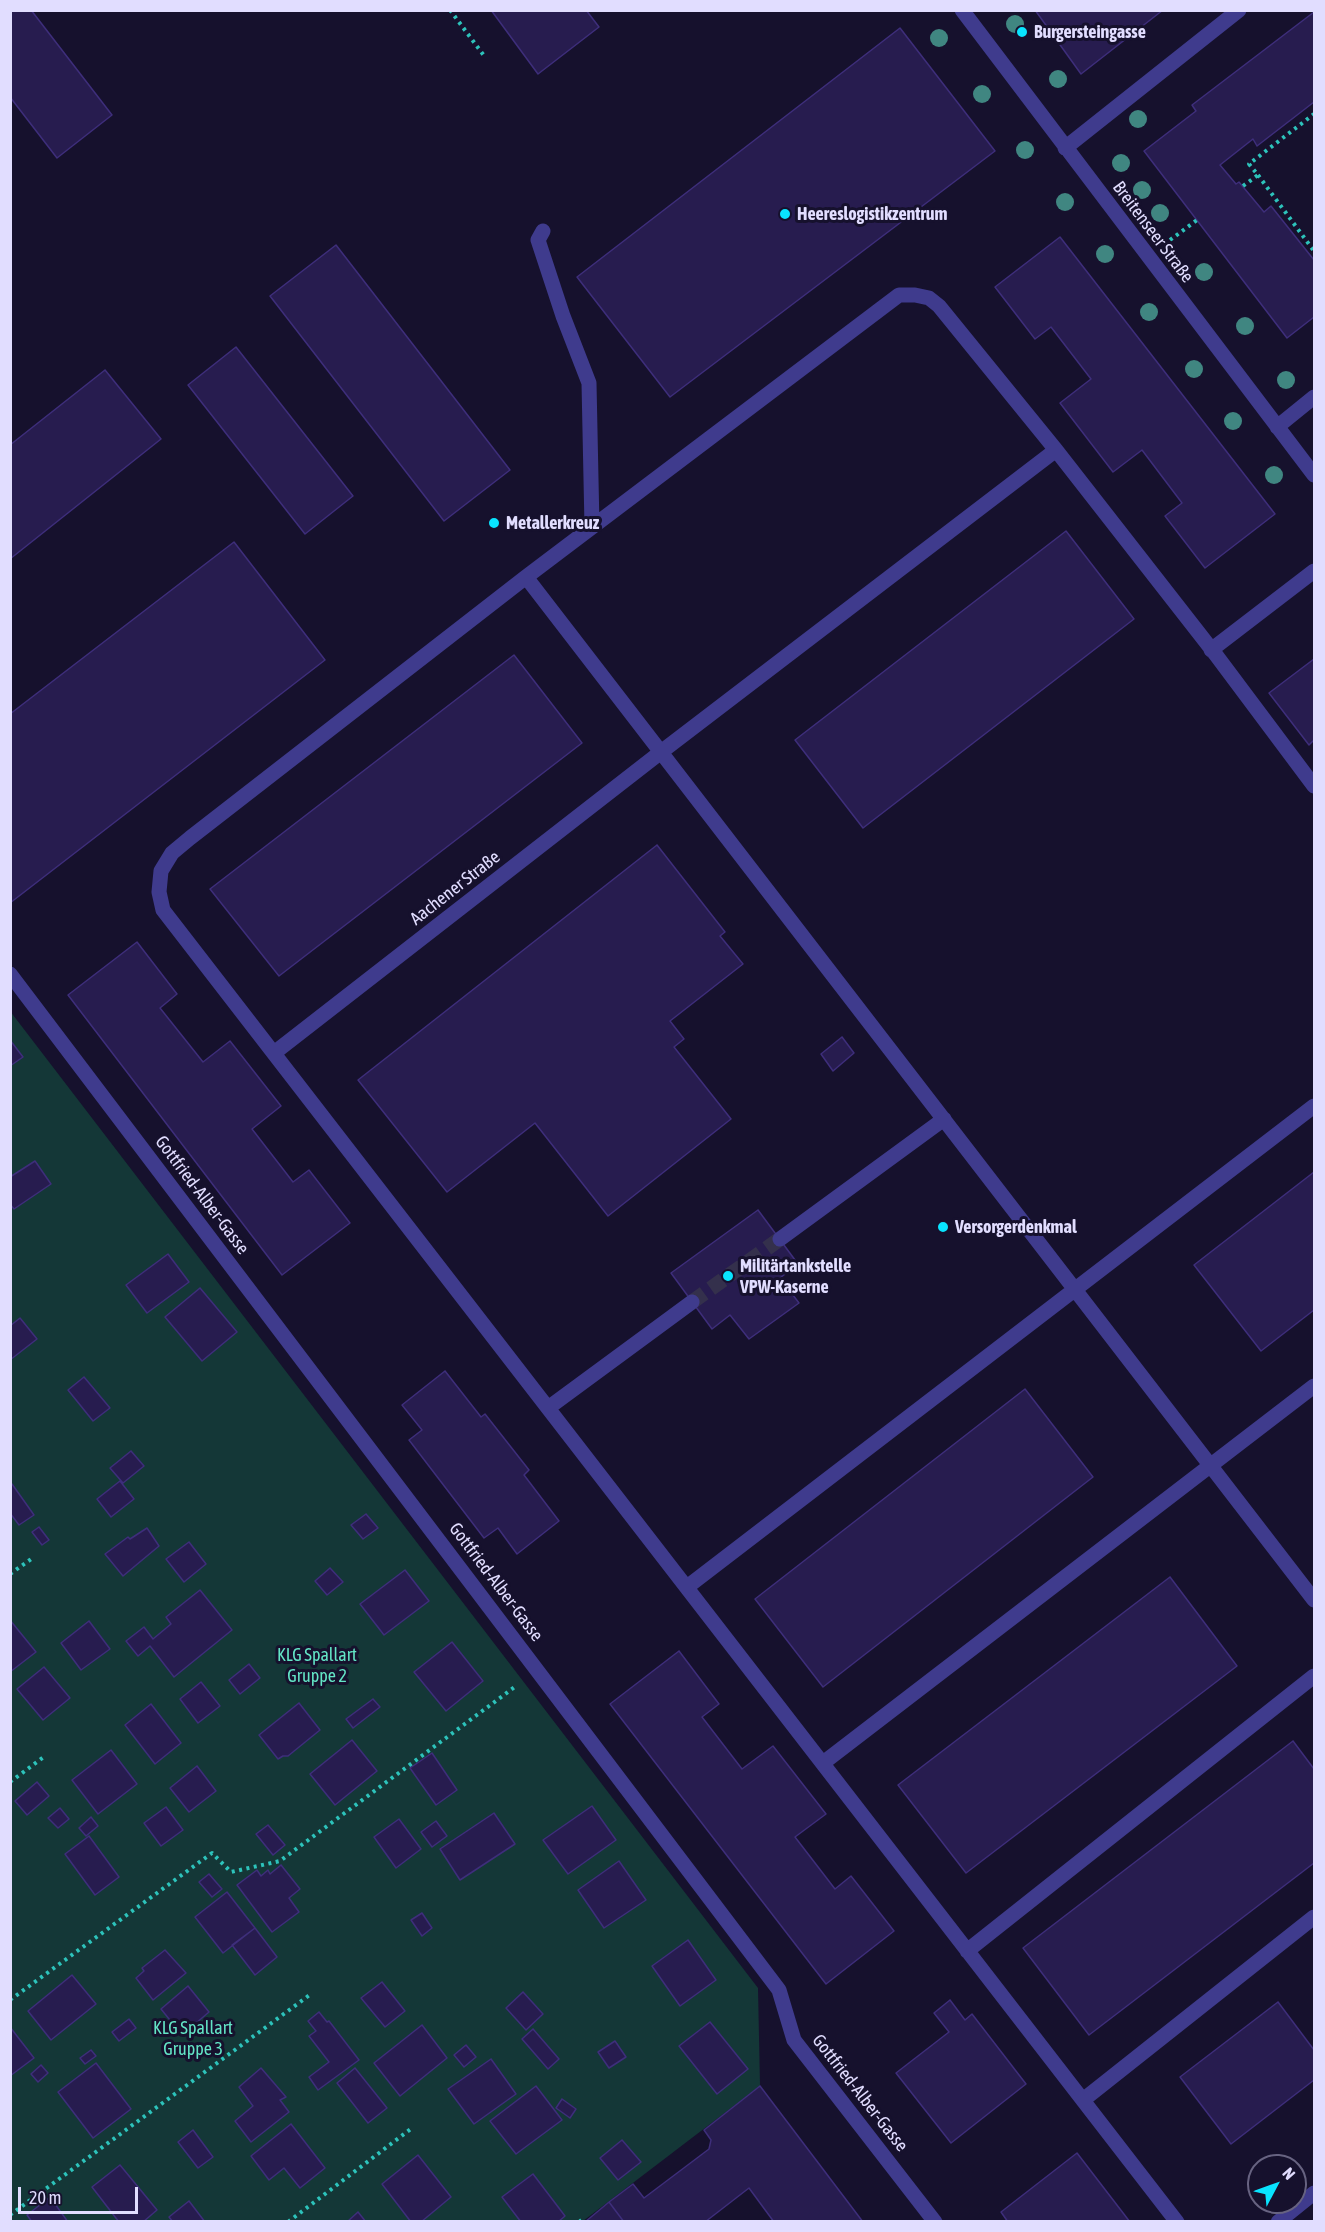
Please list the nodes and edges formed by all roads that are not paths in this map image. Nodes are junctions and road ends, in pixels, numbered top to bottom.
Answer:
1 (962, 10) edge
2 (1239, 10) edge
3 (1065, 148) junction
4 (543, 231) dead end
5 (1314, 397) edge
6 (1277, 427) junction
7 (1056, 450) junction
8 (1314, 475) edge
9 (592, 527) junction
10 (1314, 571) edge
11 (526, 577) junction
12 (1211, 650) junction
13 (661, 752) junction
14 (1314, 786) edge
15 (10, 974) edge
16 (274, 1053) junction
17 (1314, 1106) edge
18 (944, 1119) junction
19 (780, 1239) tunnel mouth
20 (1076, 1290) junction
21 (692, 1302) tunnel mouth
22 (1314, 1386) edge
23 (548, 1408) junction
24 (1210, 1465) junction
25 (687, 1587) junction
26 (1314, 1600) edge
27 (1314, 1676) edge
28 (823, 1763) junction
29 (1314, 1920) edge
30 (968, 1951) junction
31 (1083, 2100) junction
32 (1314, 2193) edge
33 (935, 2222) edge
34 (1177, 2222) edge
35 (1278, 2222) edge

1 - 3 street, Breitenseer Straße
2 - 3 street
3 - 6 street, Breitenseer Straße
4 - 9 street
5 - 6 street
6 - 8 street, Breitenseer Straße
7 - 9 street
7 - 12 street
7 - 13 street, Aachener Straße
9 - 11 street
10 - 12 street
11 - 13 street
11 - 16 street
12 - 14 street
13 - 16 street, Aachener Straße
13 - 18 street
15 - 33 street, Gottfried-Alber-Gasse
16 - 23 street
17 - 20 street
18 - 19 street
18 - 20 street
20 - 24 street
20 - 25 street
21 - 23 street
22 - 24 street
23 - 25 street
24 - 26 street
24 - 28 street
25 - 28 street
27 - 30 street
28 - 30 street
29 - 31 street
30 - 31 street
31 - 34 street
32 - 35 street

